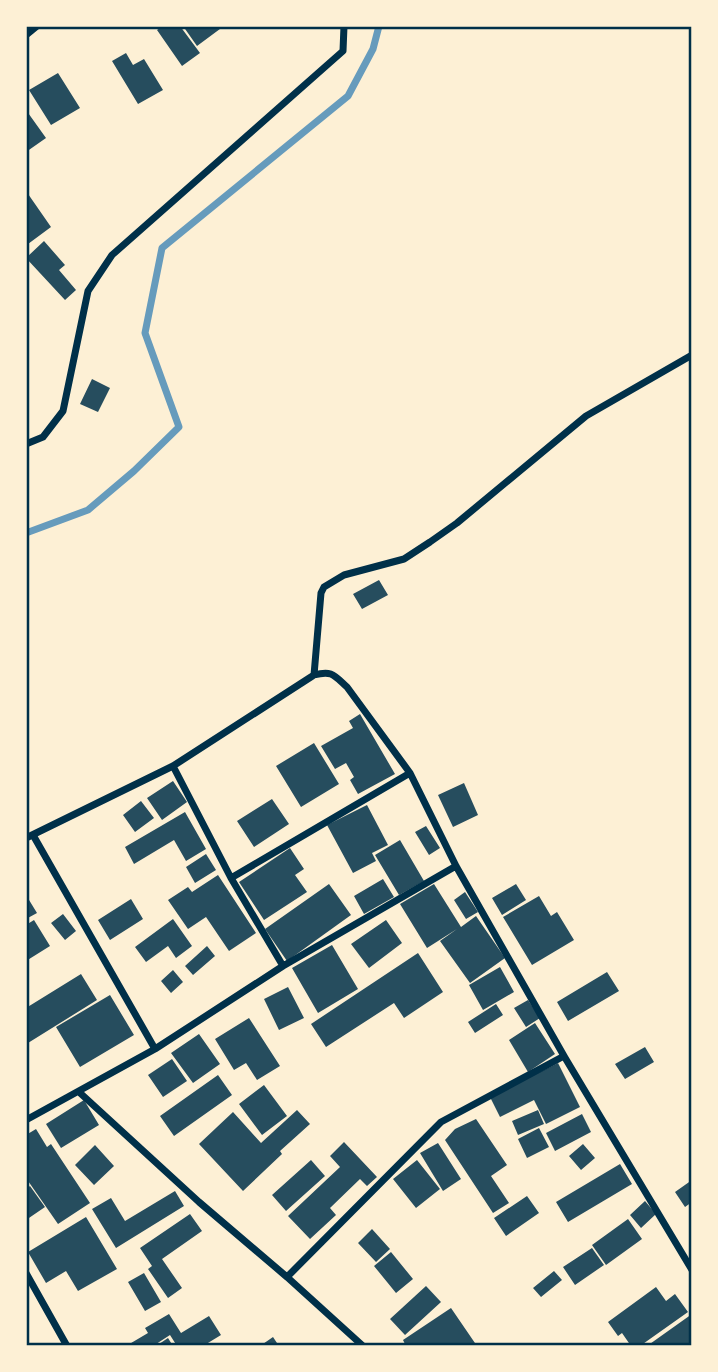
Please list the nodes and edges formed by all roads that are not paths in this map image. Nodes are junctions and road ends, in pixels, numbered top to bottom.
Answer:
1 (37, 26) edge
2 (344, 26) edge
3 (26, 35) edge
4 (692, 355) edge
5 (26, 444) edge
6 (314, 675) junction
7 (173, 766) junction
8 (410, 773) junction
9 (29, 836) edge
10 (456, 866) junction
11 (231, 878) junction
12 (284, 966) junction
13 (155, 1049) junction
14 (564, 1056) junction
15 (79, 1092) junction
16 (26, 1121) edge
17 (692, 1270) edge
18 (27, 1276) edge
19 (287, 1278) junction
20 (66, 1346) edge
21 (363, 1346) edge

1 - 3 street
2 - 5 street
4 - 6 street
6 - 7 street
6 - 8 street
7 - 9 street
7 - 11 street
8 - 10 street
8 - 11 street
9 - 13 street
10 - 12 street
10 - 14 street
11 - 12 street
12 - 13 street
13 - 15 street
14 - 17 street
14 - 19 street
15 - 16 street
15 - 19 street
18 - 20 street
19 - 21 street

